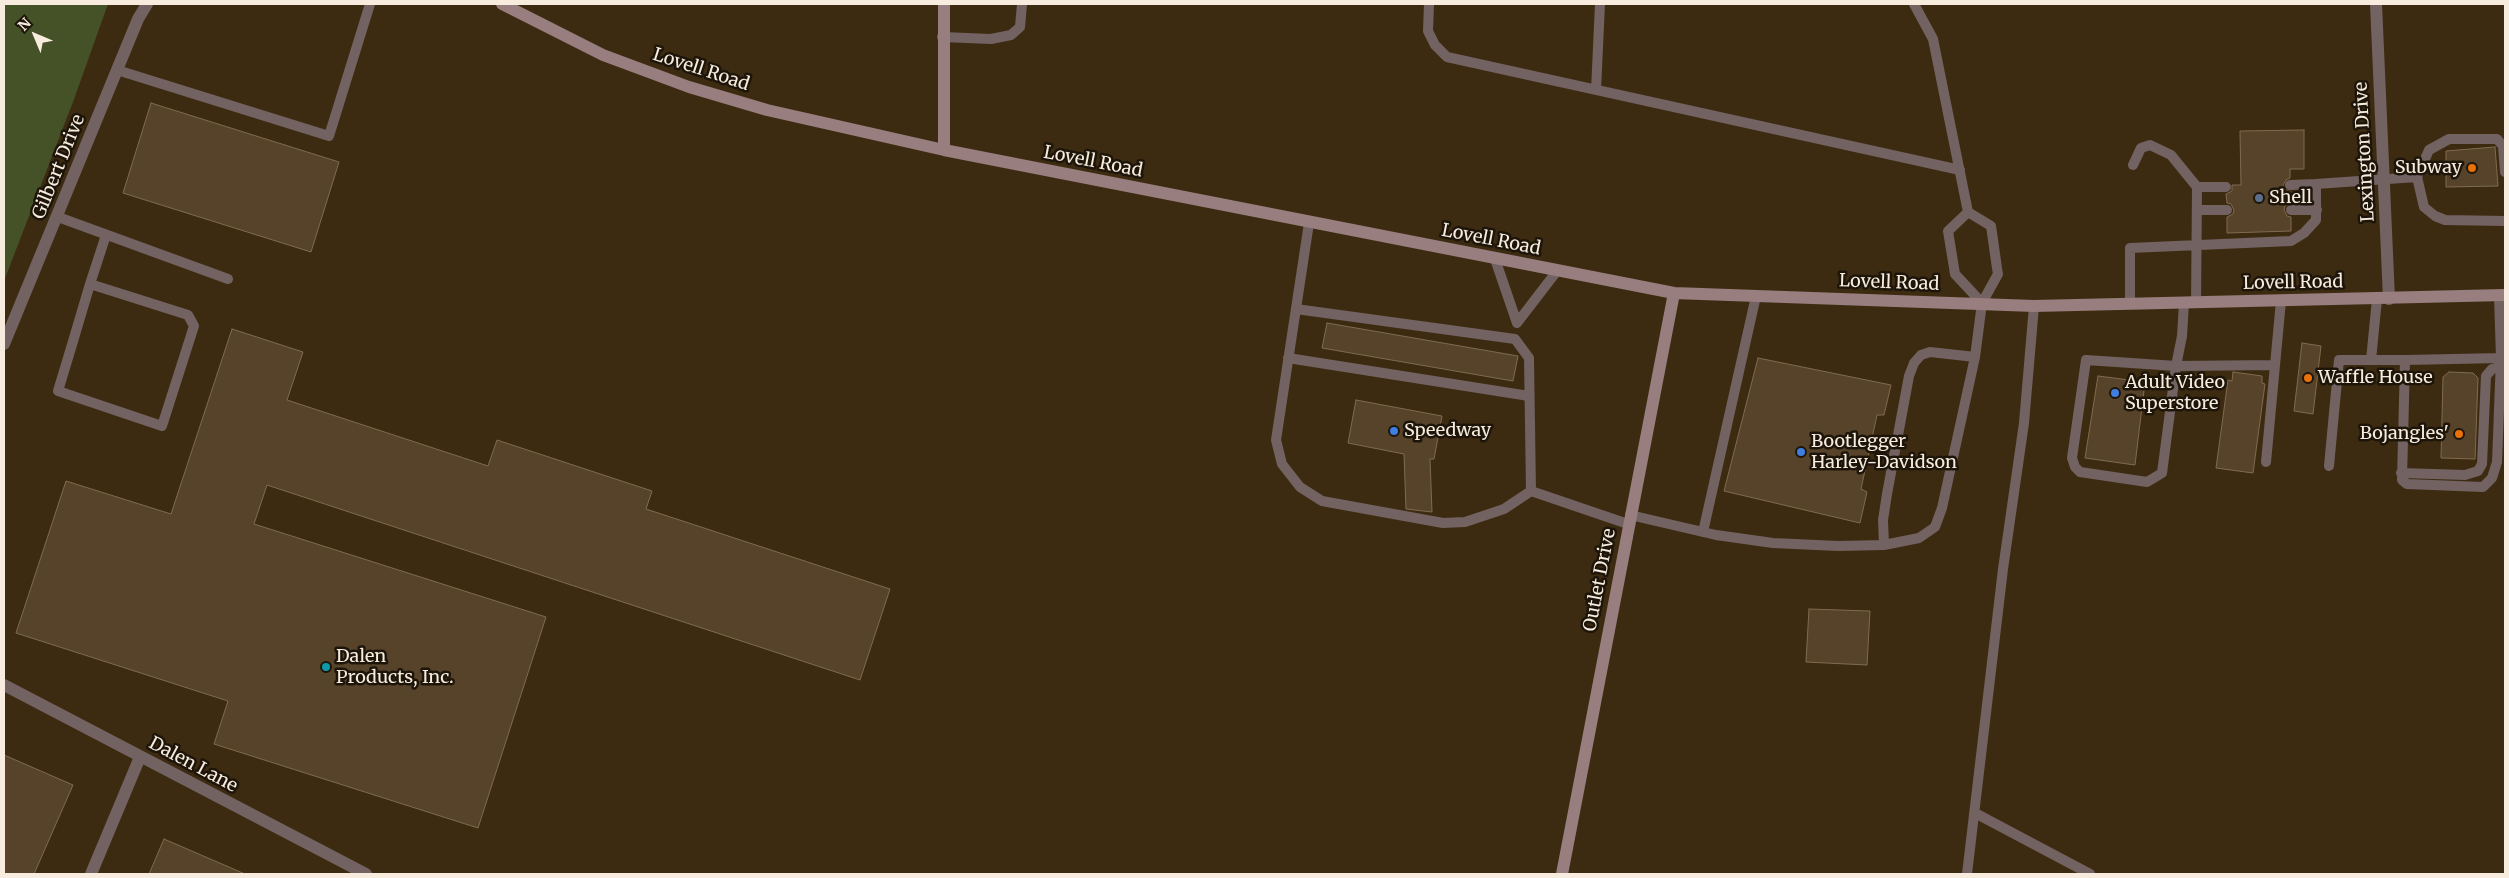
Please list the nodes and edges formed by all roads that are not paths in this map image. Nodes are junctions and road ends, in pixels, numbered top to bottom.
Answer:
1 (147, 4) edge
2 (370, 4) edge
3 (502, 4) edge
4 (944, 4) edge
5 (1022, 4) edge
6 (1429, 4) edge
7 (1600, 4) edge
8 (1914, 4) edge
9 (2376, 4) edge
10 (942, 37) junction
11 (117, 70) junction
12 (1596, 90) junction
13 (944, 150) junction
14 (2133, 165) dead end
15 (1960, 170) junction
16 (2505, 172) edge
17 (2417, 177) junction
18 (2383, 181) junction
19 (2316, 184) junction
20 (2290, 185) dead end
21 (2198, 187) junction
22 (2226, 187) dead end
23 (2198, 210) junction
24 (2227, 210) dead end
25 (2291, 210) dead end
26 (2317, 210) junction
27 (1968, 212) junction
28 (58, 217) junction
29 (2505, 221) edge
30 (1309, 223) junction
31 (106, 235) junction
32 (2198, 244) junction
33 (1495, 259) junction
34 (1557, 271) junction
35 (228, 279) dead end
36 (90, 284) junction
37 (1674, 293) junction
38 (1756, 296) junction
39 (2502, 296) edge
40 (2383, 299) junction
41 (2281, 301) junction
42 (2190, 303) junction
43 (1982, 304) junction
44 (2130, 304) junction
45 (2034, 306) junction
46 (1296, 309) junction
47 (1517, 324) junction
48 (1515, 340) junction
49 (4, 344) edge
50 (1975, 357) junction
51 (1288, 358) junction
52 (2372, 360) junction
53 (2405, 360) junction
54 (2501, 363) junction
55 (2275, 365) junction
56 (2176, 366) junction
57 (1529, 396) junction
58 (2266, 462) dead end
59 (2328, 466) dead end
60 (2401, 473) junction
61 (1531, 491) junction
62 (1629, 519) junction
63 (1699, 531) junction
64 (1884, 545) junction
65 (4, 685) edge
66 (140, 757) junction
67 (1975, 813) junction
68 (91, 874) edge
69 (361, 874) edge
70 (1562, 874) edge
71 (1967, 874) edge
72 (2090, 874) edge

1 - 11 street, Gilbert Drive
2 - 11 lane
3 - 13 main road, Lovell Road
4 - 10 main road
5 - 10 lane
6 - 12 lane
7 - 12 lane
8 - 15 lane
9 - 18 street, Lexington Drive
10 - 13 main road
11 - 28 street, Gilbert Drive
12 - 15 lane
13 - 30 main road, Lovell Road
14 - 21 lane
15 - 27 lane
16 - 17 lane
17 - 18 lane
17 - 29 lane
18 - 19 lane
18 - 40 street, Lexington Drive
19 - 20 lane
19 - 26 lane
21 - 22 lane
21 - 23 lane
23 - 24 lane
23 - 32 lane
25 - 26 lane
26 - 32 lane
27 - 43 lane
27 - 43 lane
28 - 31 lane
28 - 49 street, Gilbert Drive
30 - 33 main road, Lovell Road
30 - 46 lane
31 - 35 lane
31 - 36 lane
32 - 42 lane
32 - 44 lane
33 - 34 main road, Lovell Road
33 - 47 lane
34 - 37 main road, Lovell Road
34 - 47 lane
36 - 36 lane
37 - 38 main road, Lovell Road
37 - 62 main road, Outlet Drive
38 - 43 main road, Lovell Road
38 - 63 lane
39 - 40 main road, Lovell Road
39 - 54 lane
40 - 41 main road, Lovell Road
40 - 52 lane
41 - 42 main road, Lovell Road
41 - 55 lane
42 - 44 main road, Lovell Road
42 - 56 lane
43 - 45 main road, Lovell Road
43 - 50 lane
44 - 45 main road, Lovell Road
45 - 67 lane
46 - 48 lane
46 - 51 lane
47 - 48 lane
48 - 57 lane
50 - 64 lane
50 - 64 lane
51 - 57 lane
51 - 61 lane
52 - 53 lane
52 - 59 lane
53 - 54 lane
53 - 60 lane
54 - 60 lane
54 - 60 lane
55 - 56 lane
55 - 58 lane
56 - 56 lane
57 - 61 lane
61 - 62 lane
62 - 63 lane
62 - 70 main road, Outlet Drive
63 - 64 lane
65 - 66 street, Dalen Lane
66 - 68 street
66 - 69 street, Dalen Lane
67 - 71 lane
67 - 72 lane

